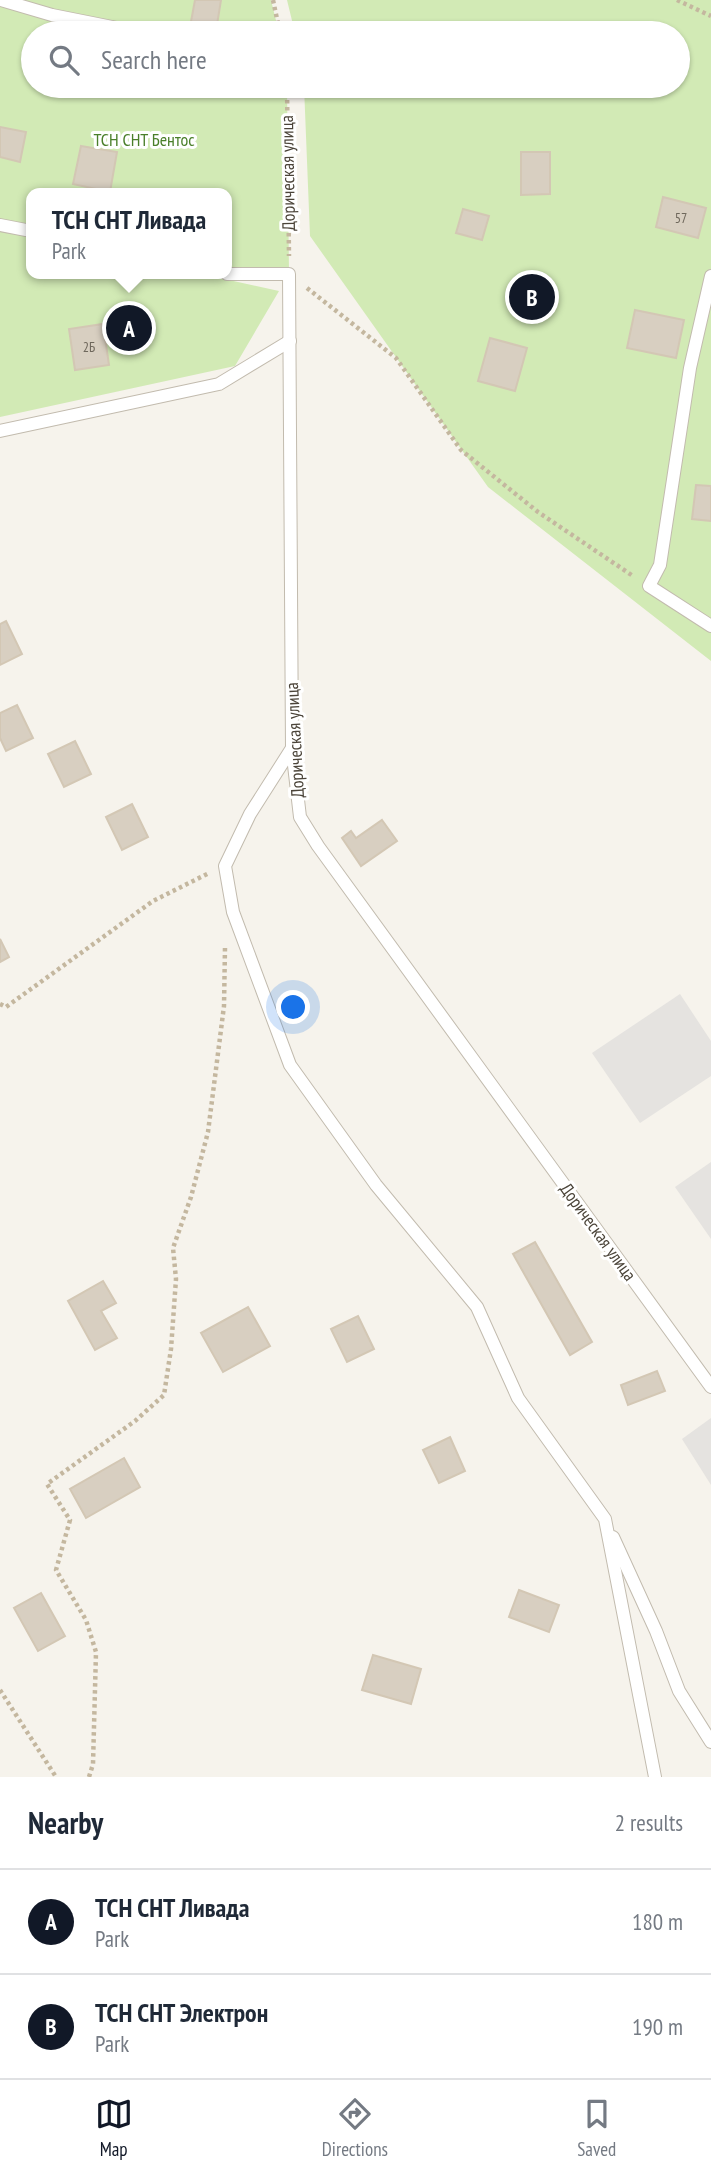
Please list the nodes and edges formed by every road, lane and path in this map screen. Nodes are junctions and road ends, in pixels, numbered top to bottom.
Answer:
1 (1, 0) edge
2 (273, 0) edge
3 (677, 0) edge
4 (711, 16) edge
5 (82, 21) edge
6 (277, 21) edge
7 (287, 98) edge
8 (0, 225) edge
9 (26, 230) edge
10 (232, 274) edge
11 (289, 274) junction
12 (711, 276) edge
13 (290, 341) junction
14 (0, 431) edge
15 (649, 586) junction
16 (711, 626) edge
17 (292, 748) junction
18 (225, 866) junction
19 (225, 936) dead end
20 (0, 1004) edge
21 (6, 1007) junction
22 (0, 1013) edge
23 (711, 1387) edge
24 (605, 1519) junction
25 (0, 1690) edge
26 (711, 1742) edge
27 (56, 1777) edge
28 (89, 1777) edge
29 (655, 1777) edge

1 - 5 lane
2 - 6 path
3 - 4 path
7 - 11 path, Дорическая улица
8 - 9 lane
10 - 11 lane
11 - 13 lane, Дорическая улица
11 - 15 path
12 - 15 lane
13 - 14 lane
13 - 17 lane, Дорическая улица
15 - 16 lane
17 - 18 lane
17 - 23 lane, Дорическая улица
18 - 21 path
18 - 24 lane
19 - 28 path
20 - 21 path
21 - 22 path
24 - 26 lane
24 - 29 lane
25 - 27 path

